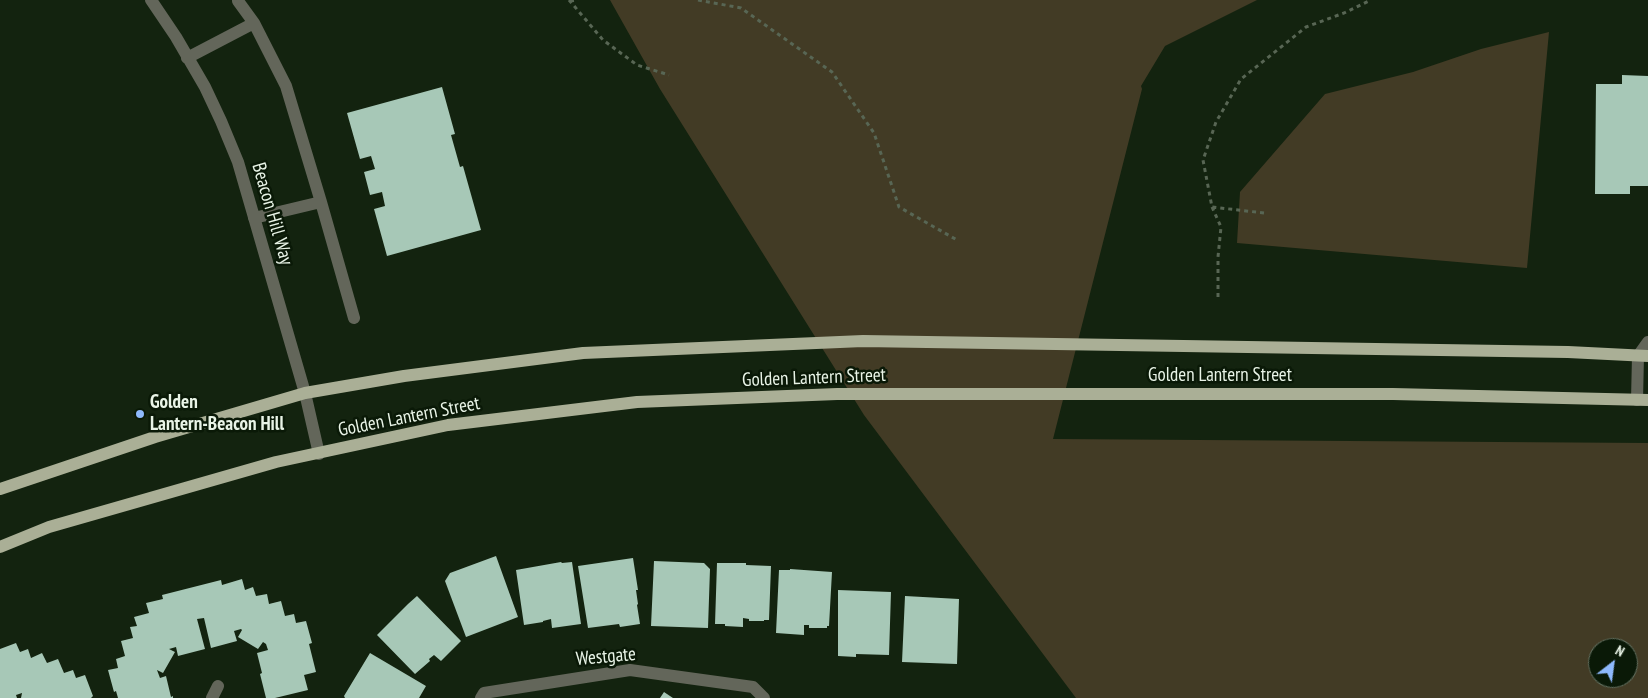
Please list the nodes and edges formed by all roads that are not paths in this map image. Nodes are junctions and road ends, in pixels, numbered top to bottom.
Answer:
1 (151, 0) edge
2 (238, 1) edge
3 (254, 23) junction
4 (187, 58) junction
5 (322, 202) junction
6 (254, 218) junction
7 (354, 318) dead end
8 (1648, 342) edge
9 (1643, 356) edge
10 (305, 393) junction
11 (1642, 400) edge
12 (319, 454) junction
13 (0, 489) edge
14 (0, 547) edge
15 (218, 686) dead end
16 (212, 698) edge
17 (481, 698) edge
18 (764, 698) edge

1 - 4 street, Beacon Hill Way
2 - 3 street
3 - 4 street
3 - 5 street
4 - 6 street, Beacon Hill Way
5 - 6 street
5 - 7 street
6 - 10 street, Beacon Hill Way
8 - 9 street
9 - 10 main road, Golden Lantern Street
9 - 11 street
10 - 12 street, Beacon Hill Way
10 - 13 main road, Golden Lantern Street
11 - 12 main road, Golden Lantern Street
12 - 14 main road, Golden Lantern Street
15 - 16 street
17 - 18 street, Westgate

